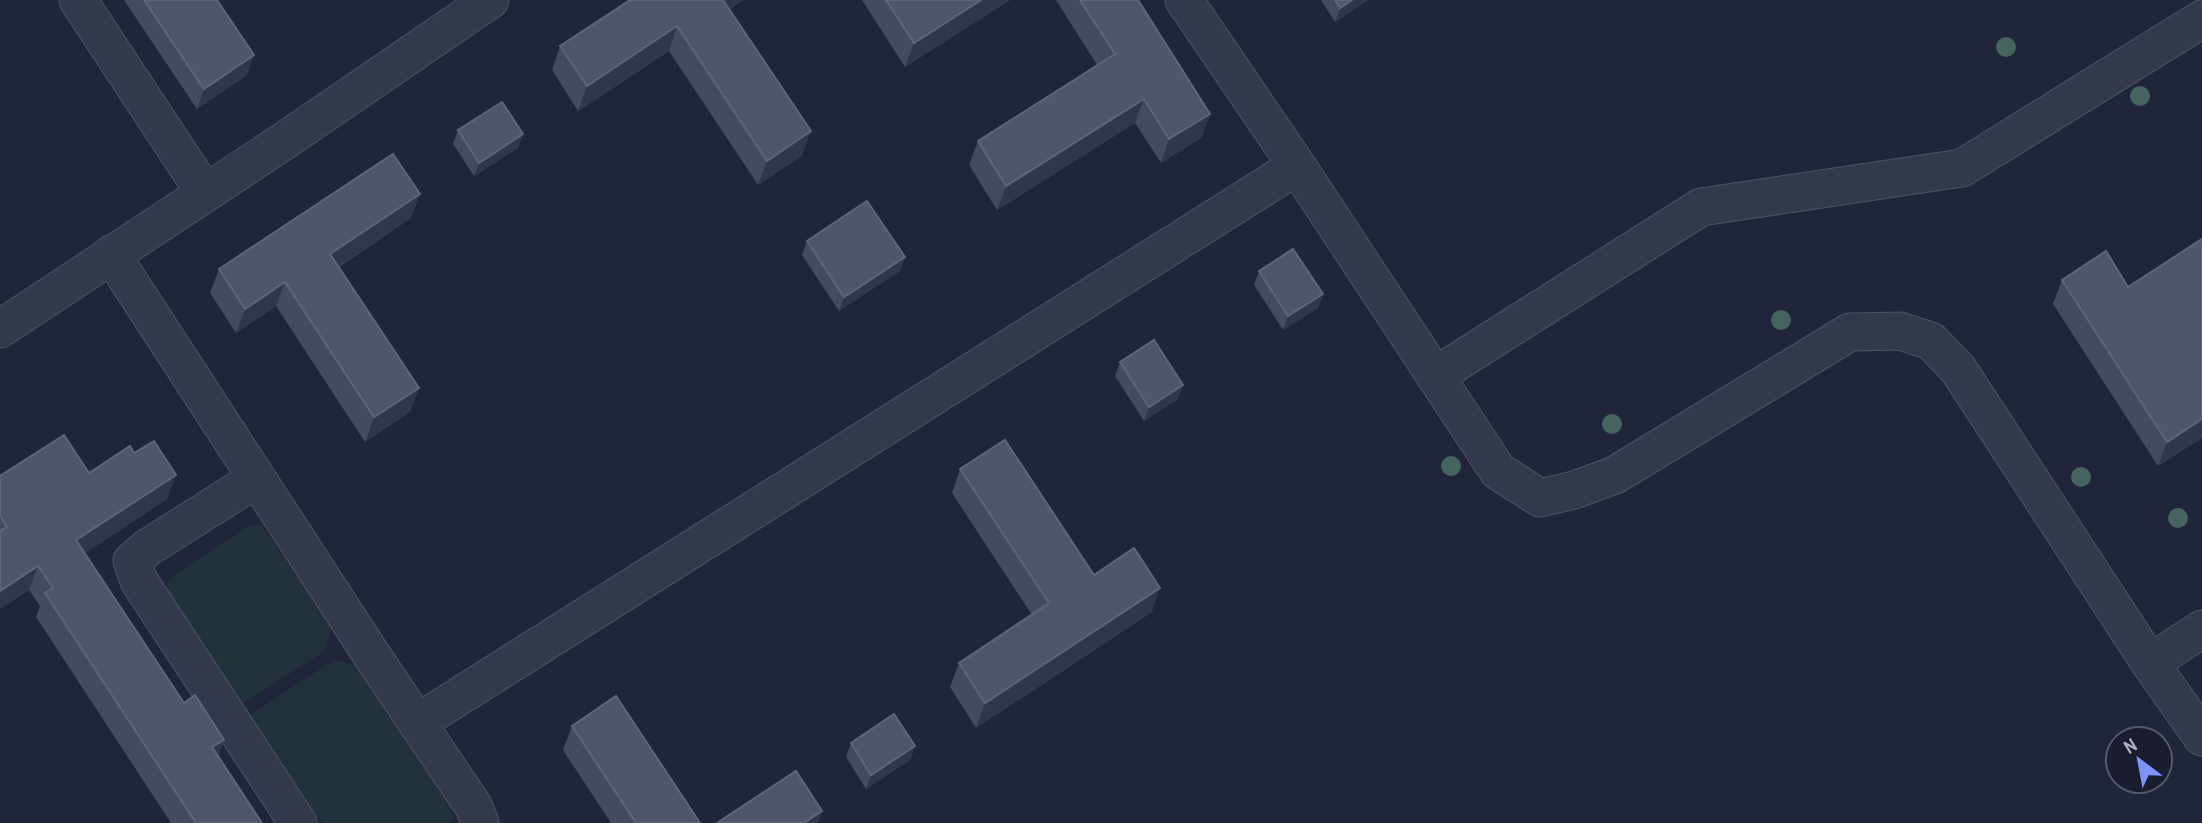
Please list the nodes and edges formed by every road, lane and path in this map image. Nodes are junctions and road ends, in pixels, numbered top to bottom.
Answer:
1 (78, 0) edge
2 (490, 0) edge
3 (1184, 0) edge
4 (2202, 19) edge
5 (1297, 166) junction
6 (205, 193) junction
7 (111, 254) junction
8 (0, 329) edge
9 (1435, 376) junction
10 (256, 478) junction
11 (2202, 629) edge
12 (2150, 663) junction
13 (417, 723) junction
14 (2202, 737) edge
15 (298, 823) edge
16 (480, 823) edge

1 - 6 lane
2 - 6 lane
3 - 5 lane
4 - 9 lane
5 - 9 lane
5 - 13 lane
6 - 7 lane
7 - 8 lane
7 - 10 lane
9 - 12 lane
10 - 13 lane
10 - 15 lane
11 - 12 lane
12 - 14 lane
13 - 16 lane

